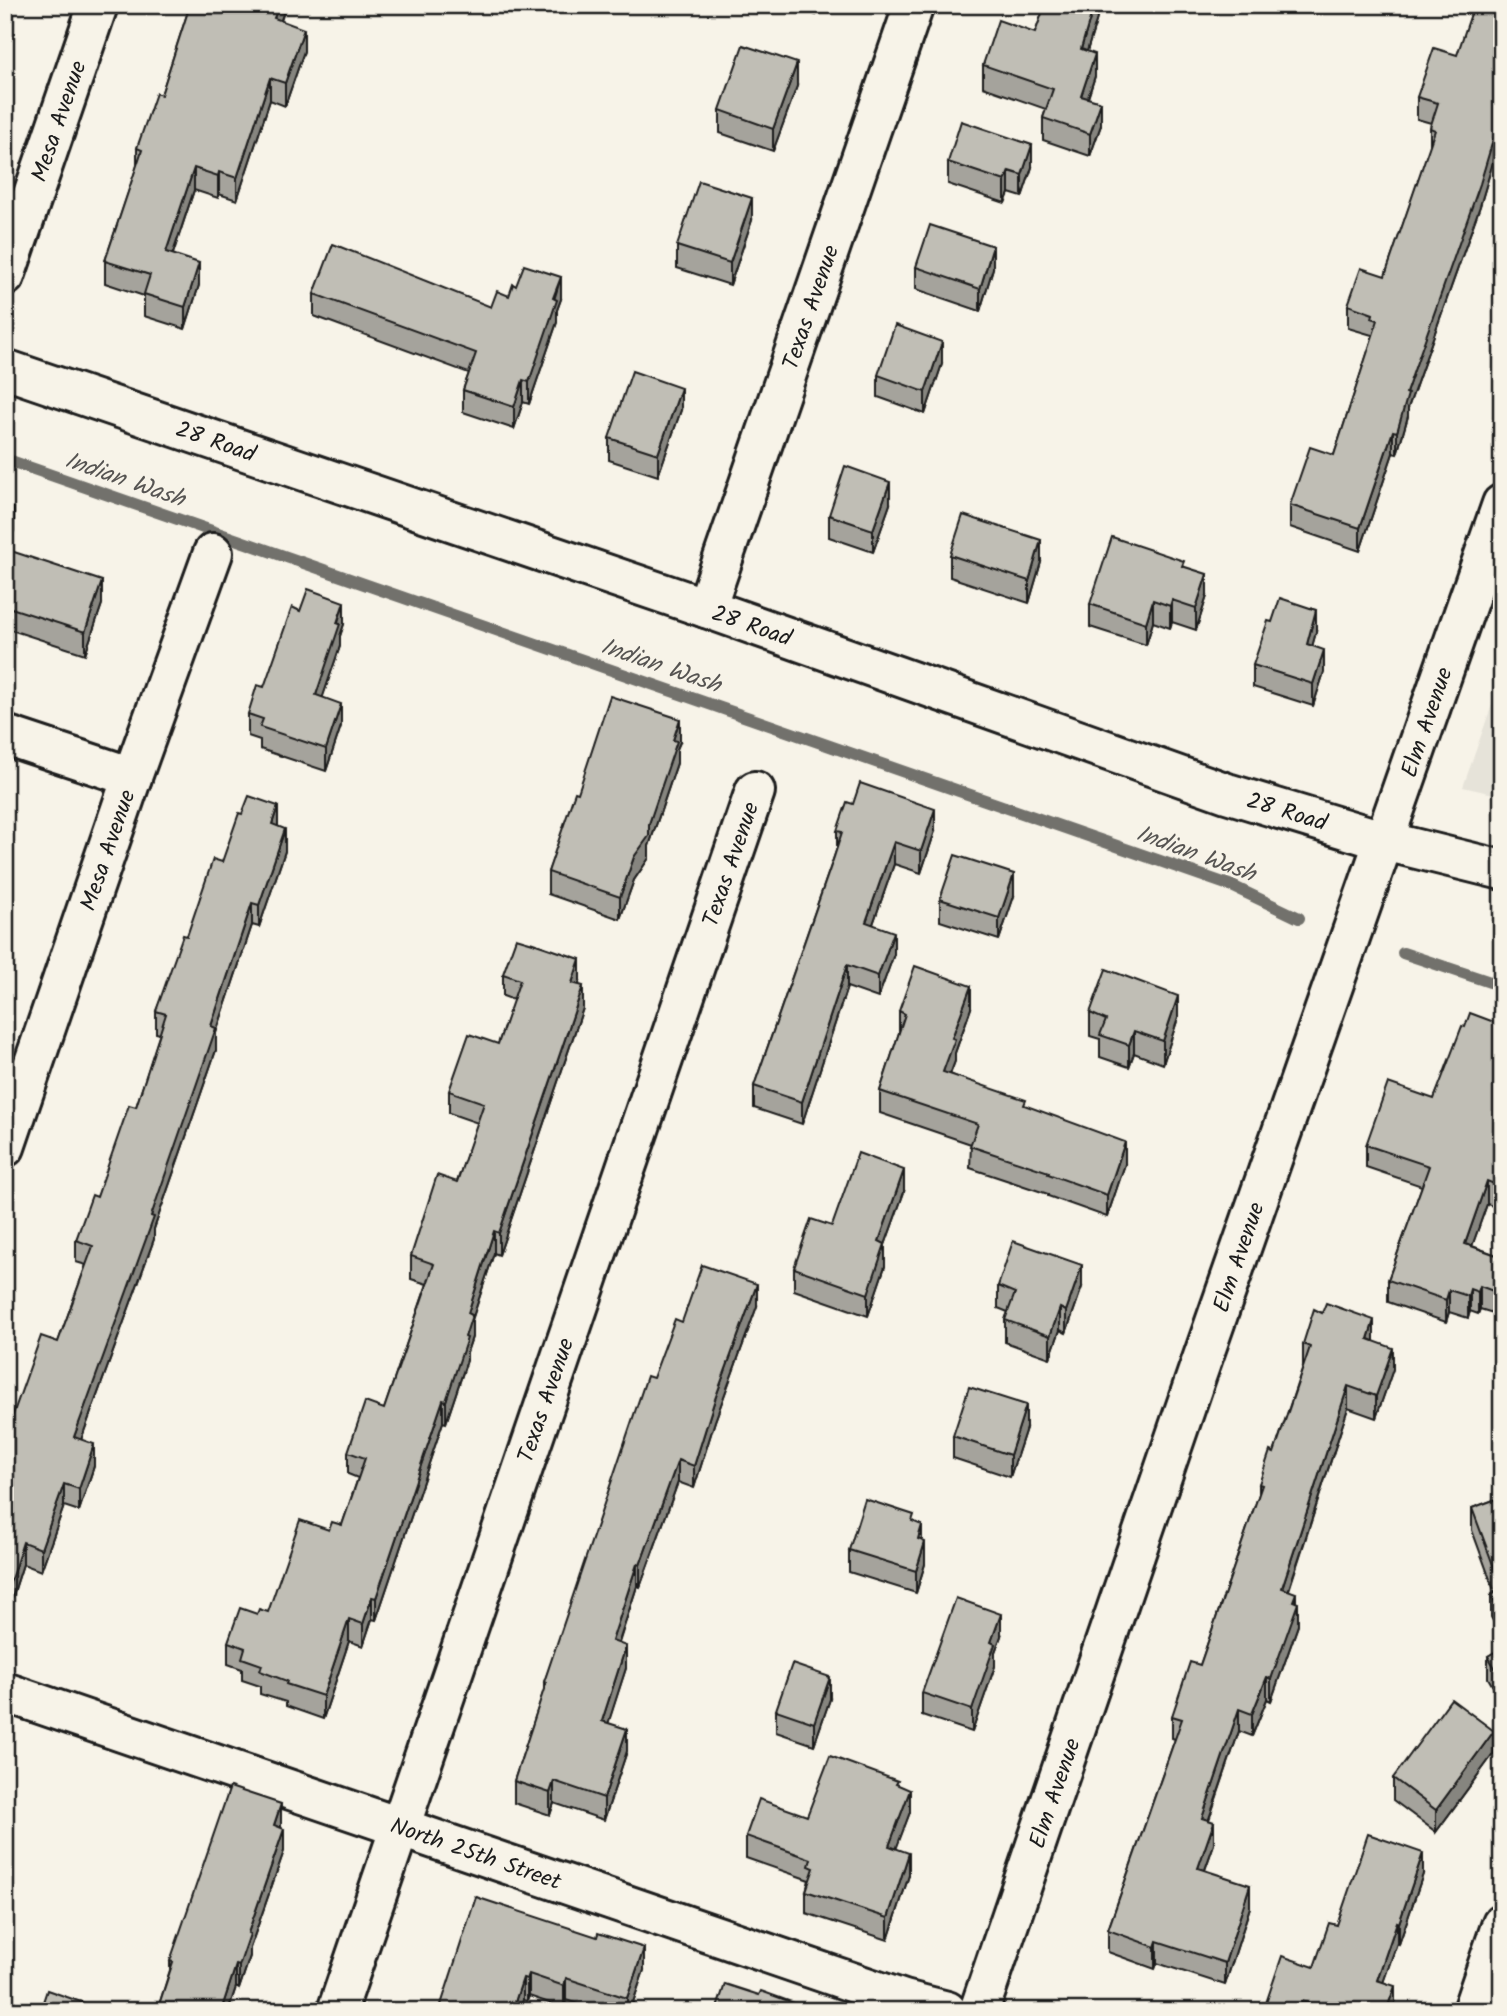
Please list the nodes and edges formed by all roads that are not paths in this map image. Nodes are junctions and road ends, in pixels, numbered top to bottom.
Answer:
1 (98, 5) edge
2 (915, 5) edge
3 (5, 276) edge
4 (5, 369) edge
5 (1502, 504) edge
6 (213, 554) dead end
7 (706, 608) junction
8 (5, 735) edge
9 (132, 776) junction
10 (755, 791) dead end
11 (1385, 841) junction
12 (1502, 870) edge
13 (5, 1147) edge
14 (5, 1692) edge
15 (399, 1826) junction
16 (1502, 1923) edge
17 (337, 2011) edge
18 (947, 2011) edge
19 (979, 2011) edge
20 (1472, 2011) edge

1 - 3 street, Mesa Avenue
2 - 7 street, Texas Avenue
4 - 7 street, 28 Road
5 - 11 street, Elm Avenue
6 - 9 street, Mesa Avenue
7 - 11 street, 28 Road
8 - 9 street
9 - 13 street, Mesa Avenue
10 - 15 street, Texas Avenue
11 - 12 street, 28 Road
11 - 19 street, Elm Avenue
14 - 15 street, North 25th Street
15 - 17 street, Texas Avenue
15 - 18 street, North 25th Street
16 - 20 street

